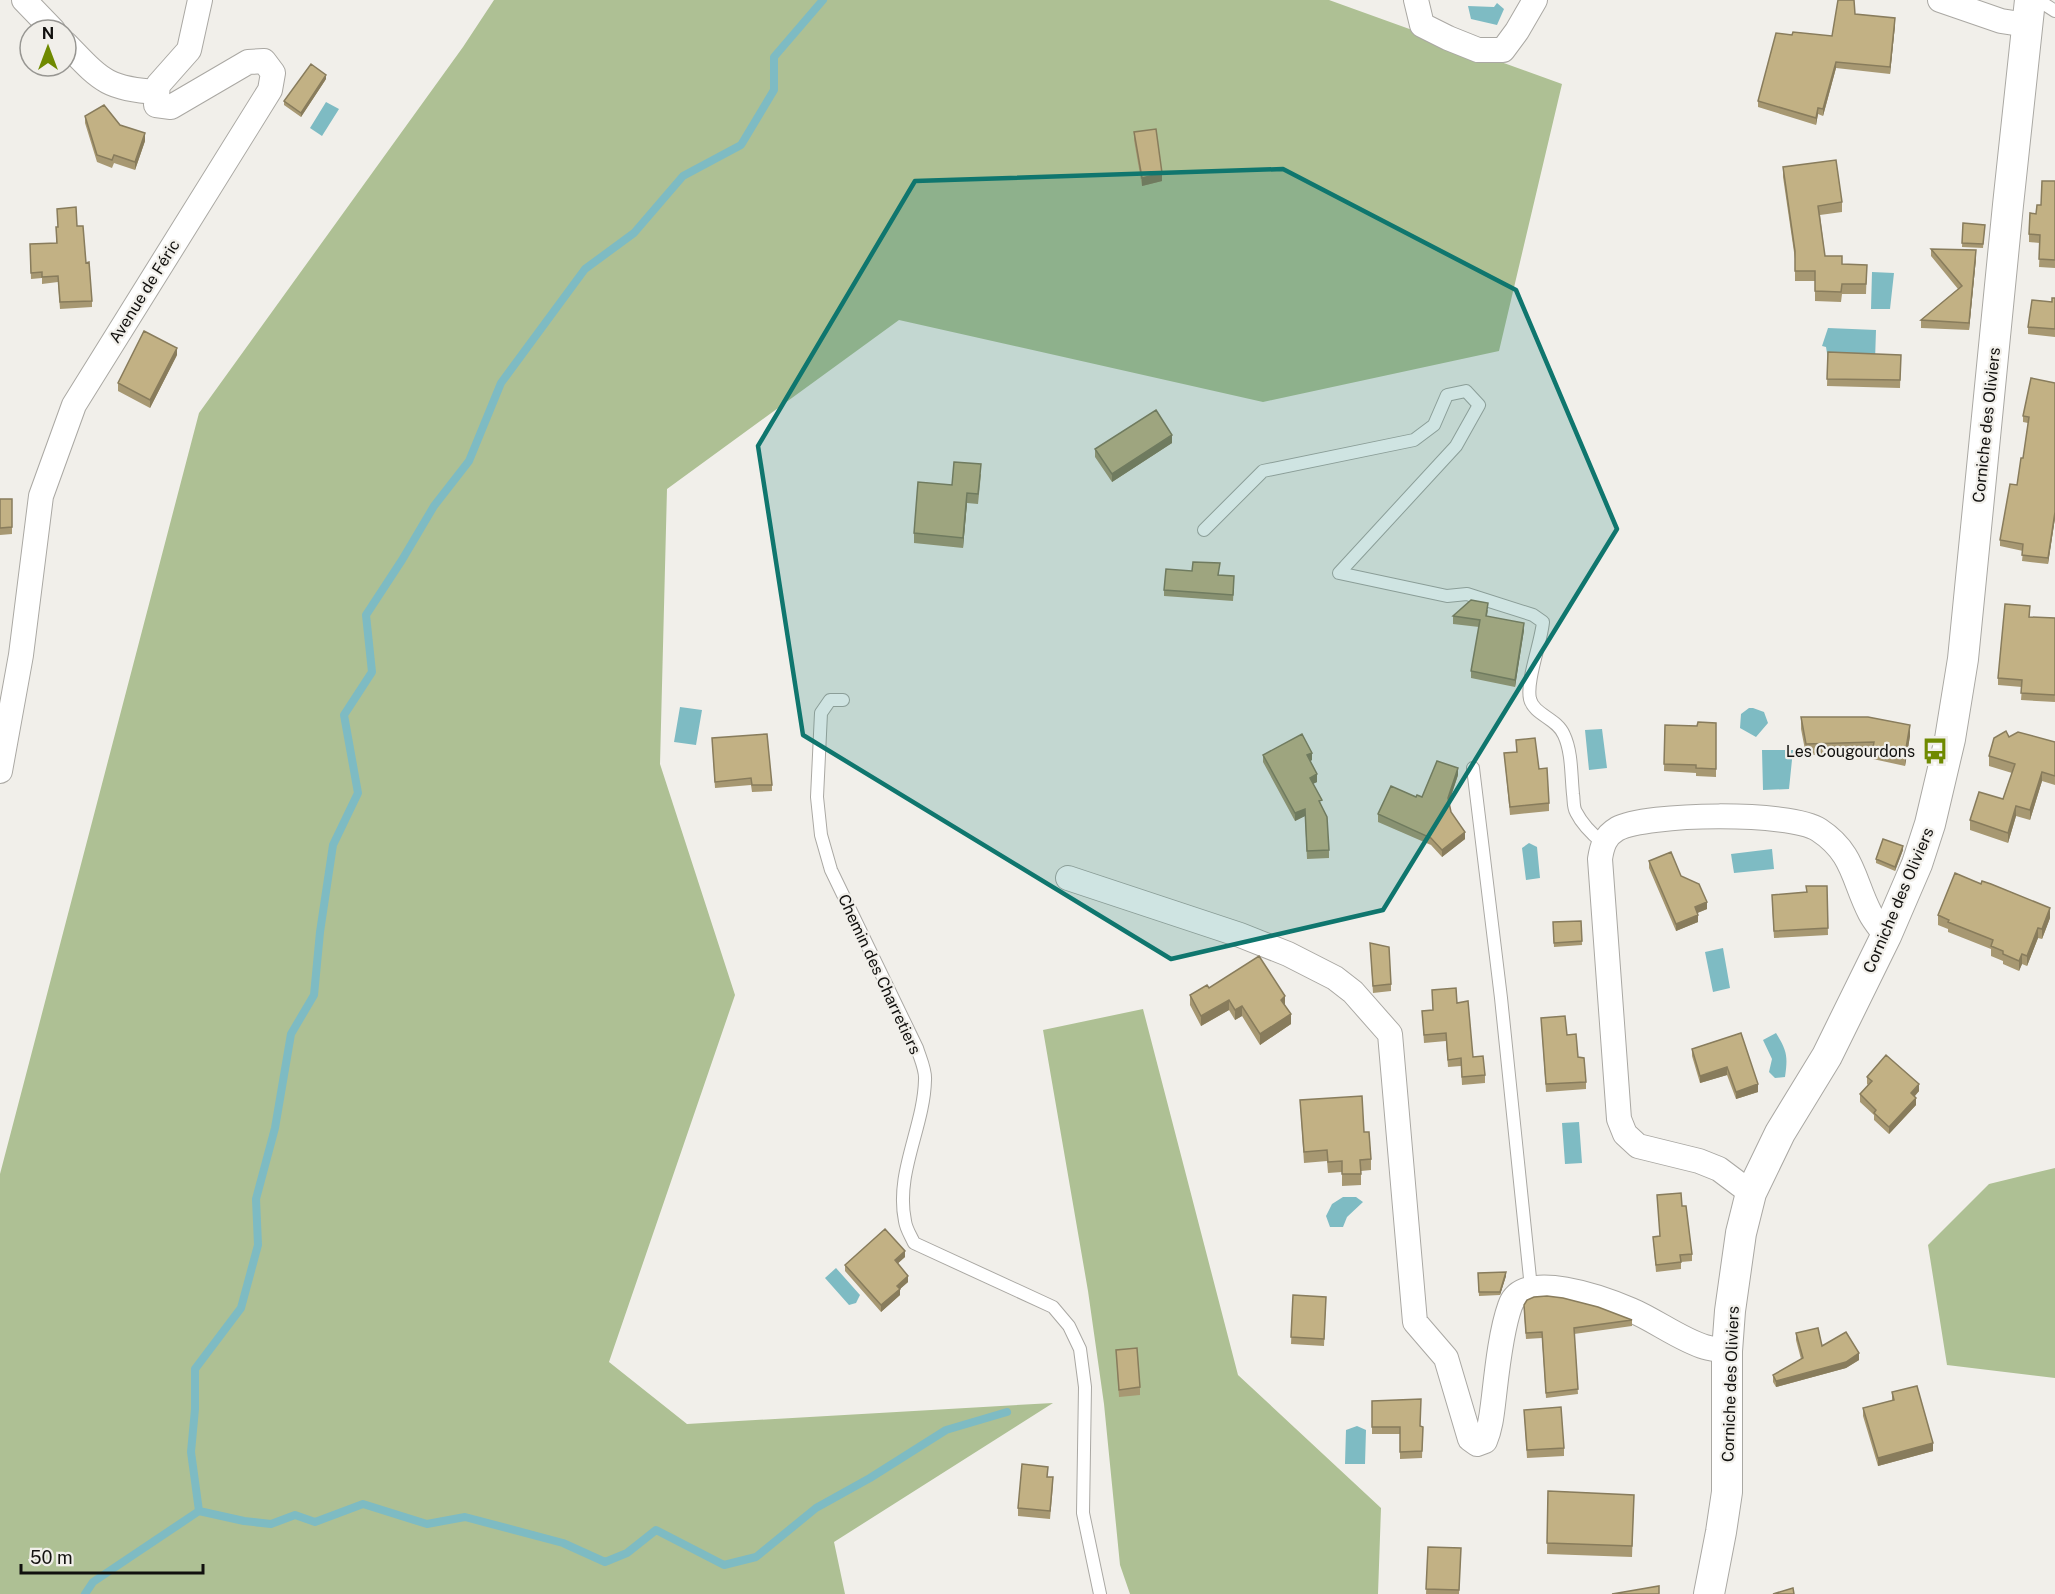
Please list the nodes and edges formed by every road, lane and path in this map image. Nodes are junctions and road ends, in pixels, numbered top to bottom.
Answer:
1 (24, 0) edge
2 (200, 0) edge
3 (1416, 0) edge
4 (1535, 0) edge
5 (1940, 0) edge
6 (2032, 8) edge
7 (2055, 11) edge
8 (41, 18) edge
9 (78, 56) edge
10 (157, 93) junction
11 (1204, 530) dead end
12 (843, 700) dead end
13 (1473, 768) dead end
14 (0, 771) edge
15 (1603, 843) junction
16 (1068, 878) dead end
17 (1886, 936) junction
18 (1751, 1193) junction
19 (1531, 1288) junction
20 (1727, 1351) junction
21 (1100, 1594) edge
22 (1709, 1594) edge

1 - 8 street
2 - 10 street
3 - 4 street
5 - 6 street
6 - 7 lane
6 - 17 street, Corniche des Oliviers
9 - 10 street
10 - 14 street, Avenue de Féric
11 - 15 lane
12 - 21 lane, Chemin des Charretiers
13 - 19 lane
15 - 17 street
15 - 18 street
16 - 19 street
17 - 18 street, Corniche des Oliviers
18 - 20 street, Corniche des Oliviers
19 - 20 street
20 - 22 street, Corniche des Oliviers

